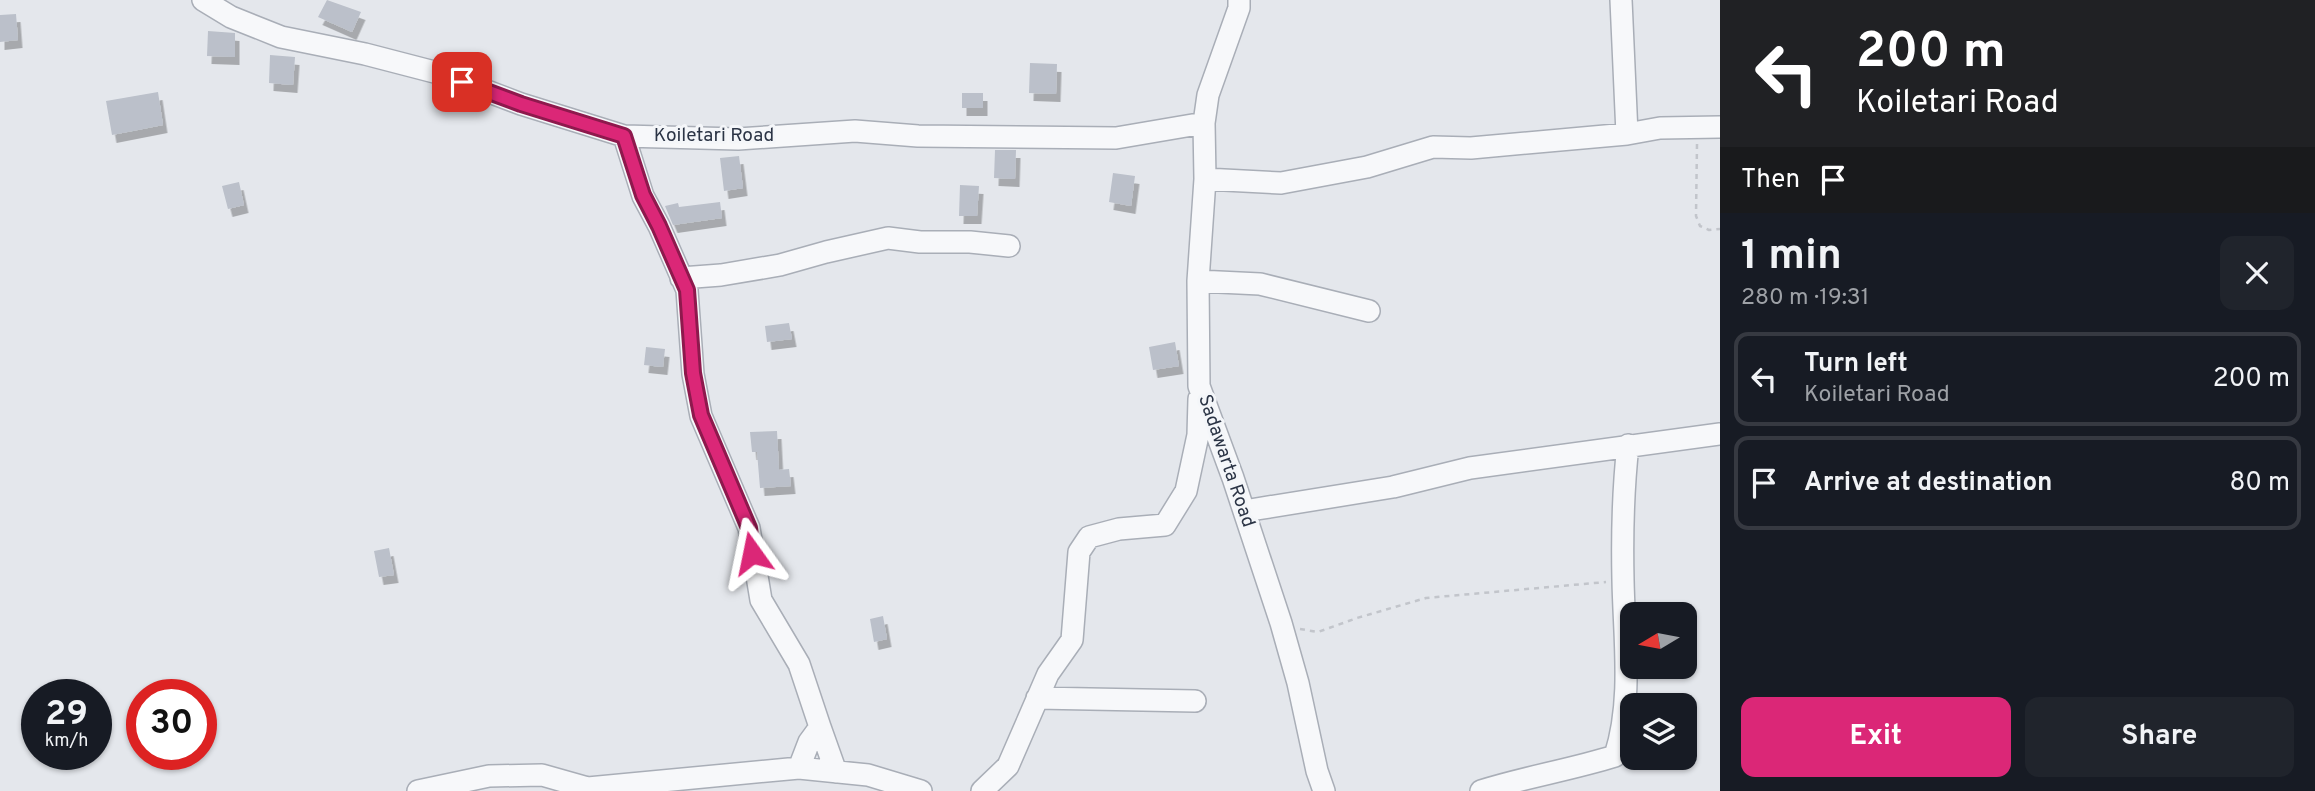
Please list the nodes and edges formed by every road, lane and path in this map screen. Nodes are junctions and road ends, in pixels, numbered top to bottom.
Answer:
1 (203, 0) edge
2 (1239, 0) edge
3 (1621, 0) edge
4 (1204, 123) junction
5 (1698, 127) junction
6 (1720, 127) edge
7 (1627, 134) junction
8 (624, 136) junction
9 (1205, 179) junction
10 (1720, 229) edge
11 (1009, 246) dead end
12 (681, 278) junction
13 (1198, 281) junction
14 (1370, 311) dead end
15 (1199, 386) junction
16 (1720, 434) edge
17 (1628, 445) junction
18 (1244, 511) junction
19 (1623, 580) junction
20 (1281, 623) junction
21 (1037, 698) junction
22 (1195, 701) dead end
23 (820, 727) junction
24 (799, 768) junction
25 (836, 772) junction
26 (418, 791) edge
27 (921, 791) edge
28 (982, 791) edge
29 (1324, 791) edge
30 (1481, 791) edge

1 - 8 street, Koiletari Road
2 - 4 street, Sadawarta Road
3 - 7 street
4 - 8 street, Koiletari Road
4 - 9 street, Sadawarta Road
5 - 6 street
5 - 7 street
5 - 10 path
7 - 9 street
8 - 12 street
9 - 13 street, Sadawarta Road
11 - 12 street
12 - 23 street
13 - 14 street
13 - 15 street, Sadawarta Road
15 - 18 street, Sadawarta Road
15 - 21 street
16 - 17 street
17 - 18 street
17 - 19 street
18 - 20 street, Sadawarta Road
19 - 20 path
19 - 30 street
20 - 29 street, Sadawarta Road
21 - 22 street
21 - 28 street
23 - 24 street
23 - 25 street
24 - 25 street
24 - 26 street
25 - 27 street

